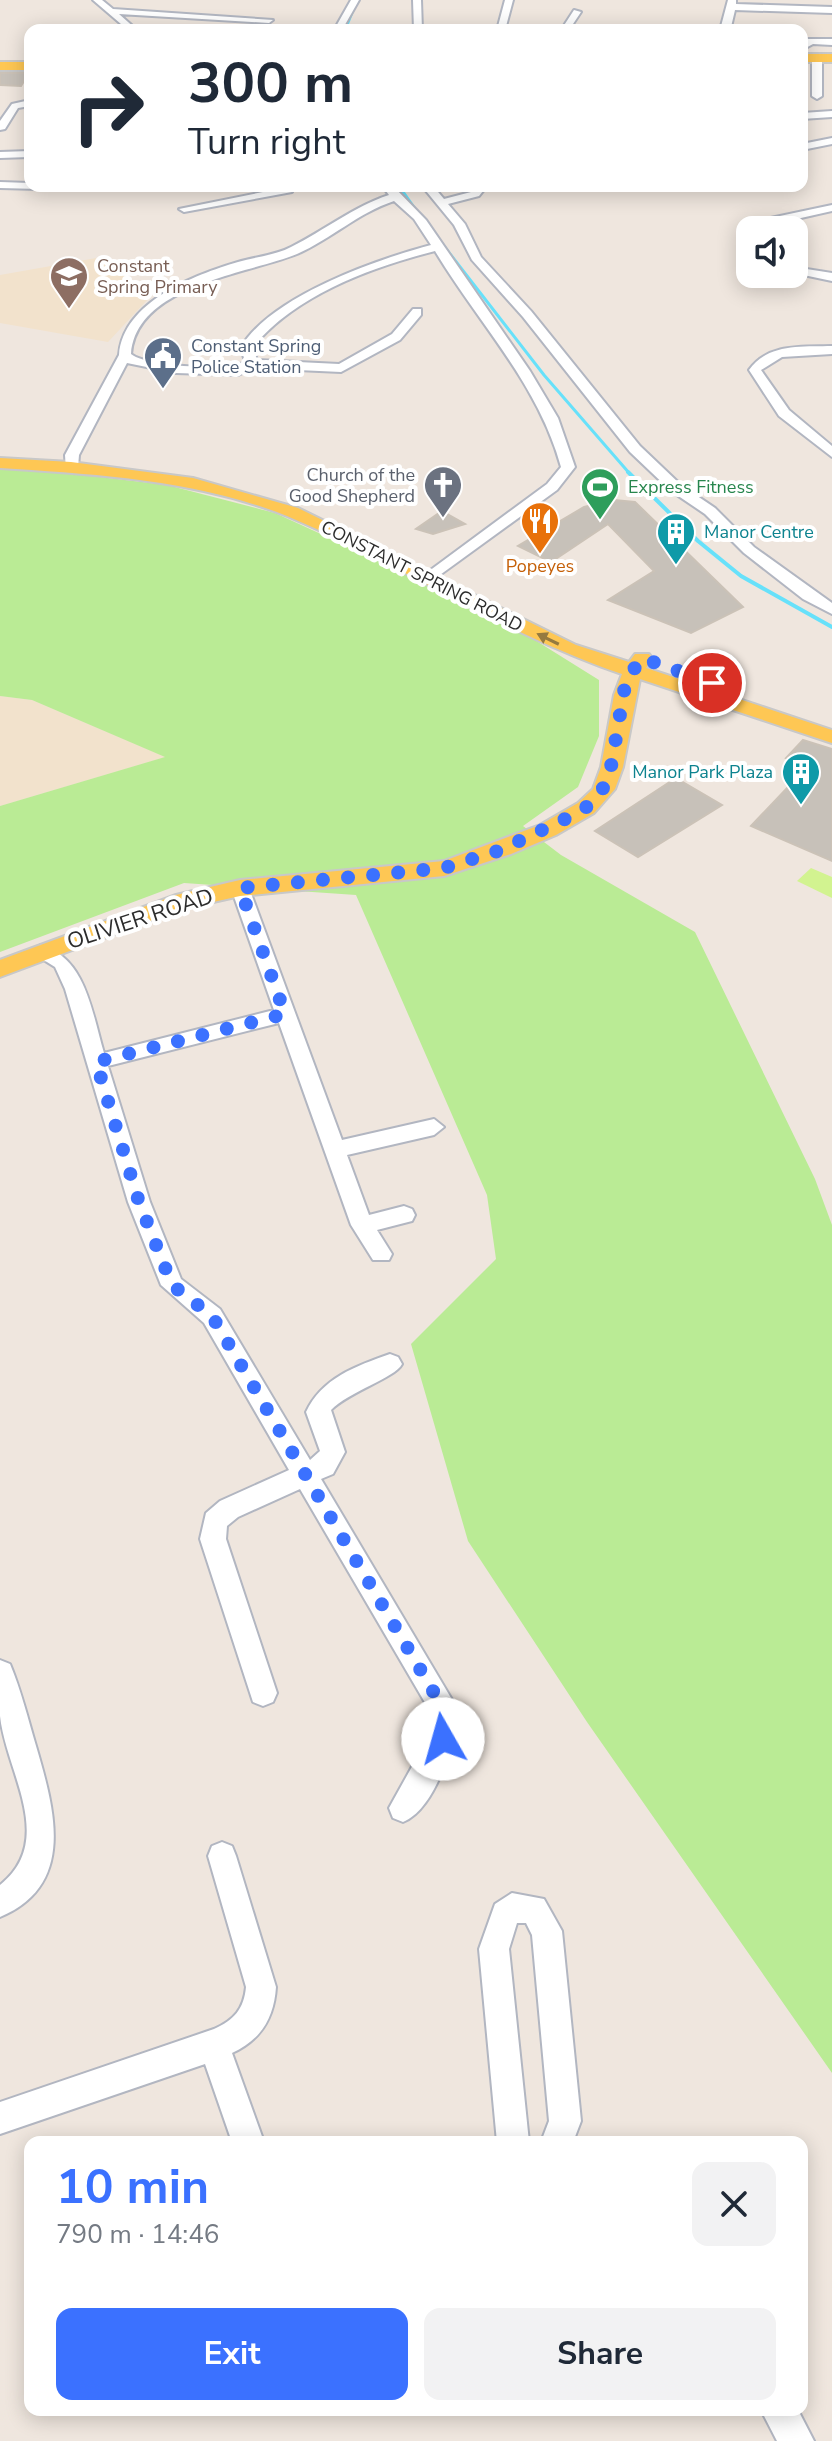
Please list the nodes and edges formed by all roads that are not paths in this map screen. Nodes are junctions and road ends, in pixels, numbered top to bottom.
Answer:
1 (97, 0) edge
2 (355, 0) edge
3 (417, 0) edge
4 (509, 0) edge
5 (732, 3) edge
6 (832, 10) edge
7 (109, 11) junction
8 (577, 12) dead end
9 (269, 20) dead end
10 (125, 24) edge
11 (341, 24) edge
12 (420, 24) edge
13 (503, 24) edge
14 (569, 24) edge
15 (726, 24) edge
16 (832, 42) edge
17 (808, 46) edge
18 (808, 55) edge
19 (817, 58) junction
20 (832, 58) edge
21 (0, 66) edge
22 (24, 66) edge
23 (817, 96) dead end
24 (24, 104) edge
25 (832, 114) edge
26 (808, 116) edge
27 (1, 127) edge
28 (832, 141) edge
29 (808, 146) edge
30 (24, 154) edge
31 (0, 155) edge
32 (0, 185) edge
33 (24, 186) edge
34 (267, 192) edge
35 (288, 192) edge
36 (391, 192) edge
37 (432, 192) edge
38 (477, 192) edge
39 (440, 203) junction
40 (296, 205) dead end
41 (832, 208) edge
42 (184, 209) dead end
43 (794, 216) edge
44 (436, 247) junction
45 (808, 273) edge
46 (832, 277) edge
47 (417, 312) dead end
48 (832, 350) edge
49 (125, 355) junction
50 (252, 364) junction
51 (0, 453) edge
52 (832, 453) edge
53 (72, 461) junction
54 (0, 463) edge
55 (434, 574) junction
56 (832, 609) edge
57 (636, 665) junction
58 (832, 723) edge
59 (832, 737) edge
60 (240, 888) junction
61 (41, 952) junction
62 (0, 969) edge
63 (285, 1014) junction
64 (96, 1062) junction
65 (434, 1127) dead end
66 (335, 1150) junction
67 (404, 1215) dead end
68 (362, 1225) junction
69 (381, 1254) dead end
70 (390, 1364) dead end
71 (306, 1475) junction
72 (0, 1673) edge
73 (263, 1693) dead end
74 (403, 1808) dead end
75 (222, 1856) dead end
76 (0, 1902) edge
77 (214, 2045) junction
78 (0, 2118) edge
79 (246, 2136) edge
80 (512, 2136) edge
81 (562, 2136) edge
82 (782, 2416) edge
83 (796, 2441) edge

1 - 7 street
2 - 11 street
3 - 12 street
4 - 13 street
5 - 6 street
5 - 15 street
7 - 9 street
7 - 10 street
8 - 14 street
16 - 17 street
18 - 19 main road
19 - 20 main road
19 - 23 street
21 - 22 main road
24 - 27 street
25 - 26 street
28 - 29 street
30 - 31 street
32 - 33 street
34 - 42 street
35 - 40 street
36 - 44 street
36 - 49 street
37 - 39 street
38 - 39 street
39 - 56 street
41 - 43 street
44 - 50 street
44 - 55 street
45 - 46 street
47 - 50 street
48 - 52 street
49 - 50 street
49 - 53 street
51 - 53 main road, CONSTANT SPRING ROAD
53 - 54 main road, CONSTANT SPRING ROAD
53 - 55 main road, CONSTANT SPRING ROAD
55 - 57 main road, CONSTANT SPRING ROAD
57 - 58 main road, CONSTANT SPRING ROAD
57 - 59 main road, CONSTANT SPRING ROAD
57 - 60 main road, OLIVIER ROAD
60 - 61 main road, OLIVIER ROAD
60 - 63 street
61 - 62 main road, OLIVIER ROAD
61 - 64 street
63 - 64 street
63 - 66 street
64 - 71 street
65 - 66 street
66 - 68 street
67 - 68 street
68 - 69 street
70 - 71 street
71 - 73 street
71 - 74 street
72 - 76 street
75 - 77 street
77 - 78 street
77 - 79 street
80 - 81 street
82 - 83 street

